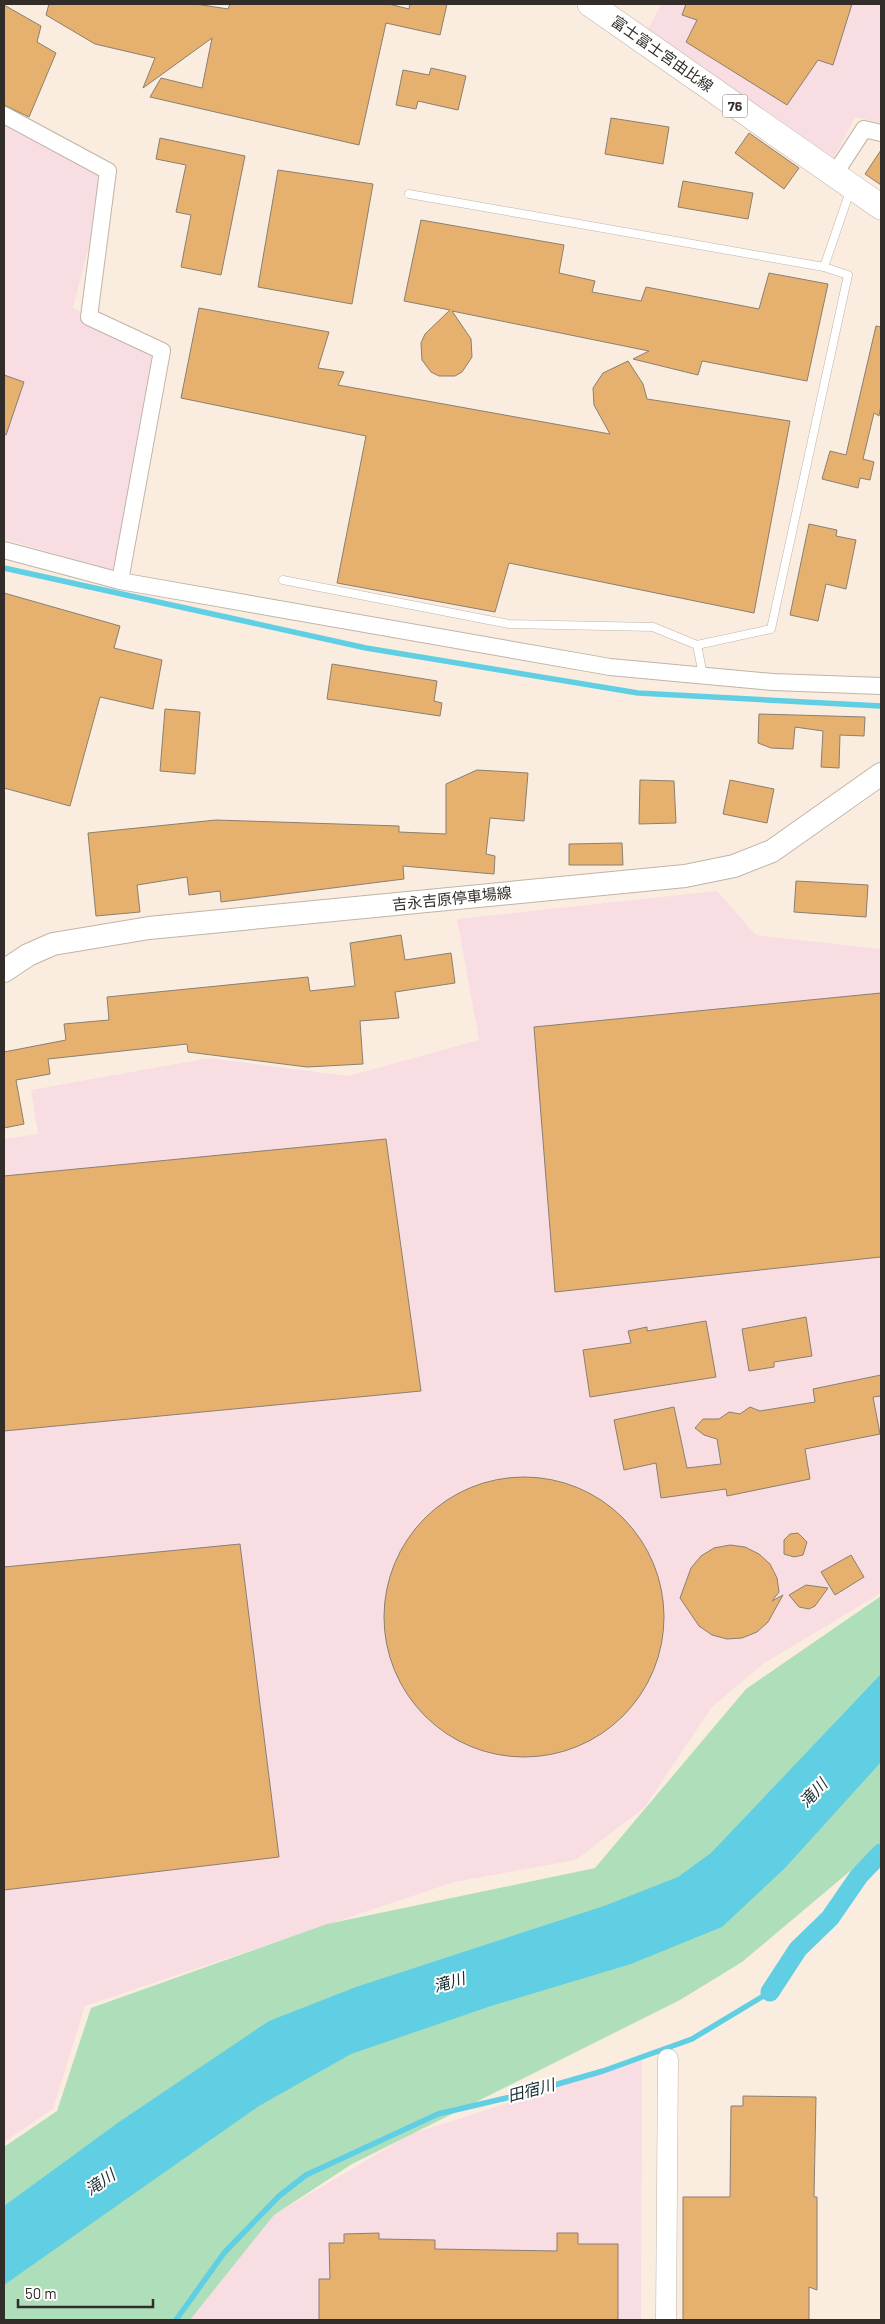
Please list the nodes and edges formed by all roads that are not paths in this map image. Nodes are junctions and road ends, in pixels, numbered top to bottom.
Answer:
1 (590, 4) edge
2 (4, 115) edge
3 (881, 133) edge
4 (843, 181) junction
5 (410, 194) dead end
6 (881, 207) edge
7 (824, 267) junction
8 (4, 550) edge
9 (283, 580) dead end
10 (120, 581) junction
11 (697, 645) junction
12 (704, 675) junction
13 (881, 686) edge
14 (881, 774) edge
15 (4, 971) edge
16 (668, 2059) dead end
17 (666, 2320) edge

1 - 4 main road, 富士富士宮由比線 / 76
2 - 10 street
3 - 4 street
4 - 6 main road, 富士富士宮由比線 / 76
4 - 7 lane
5 - 7 lane
7 - 11 lane
8 - 10 street
9 - 11 lane
10 - 12 street
11 - 12 lane
12 - 13 street
14 - 15 main road, 吉永吉原停車場線
16 - 17 street

